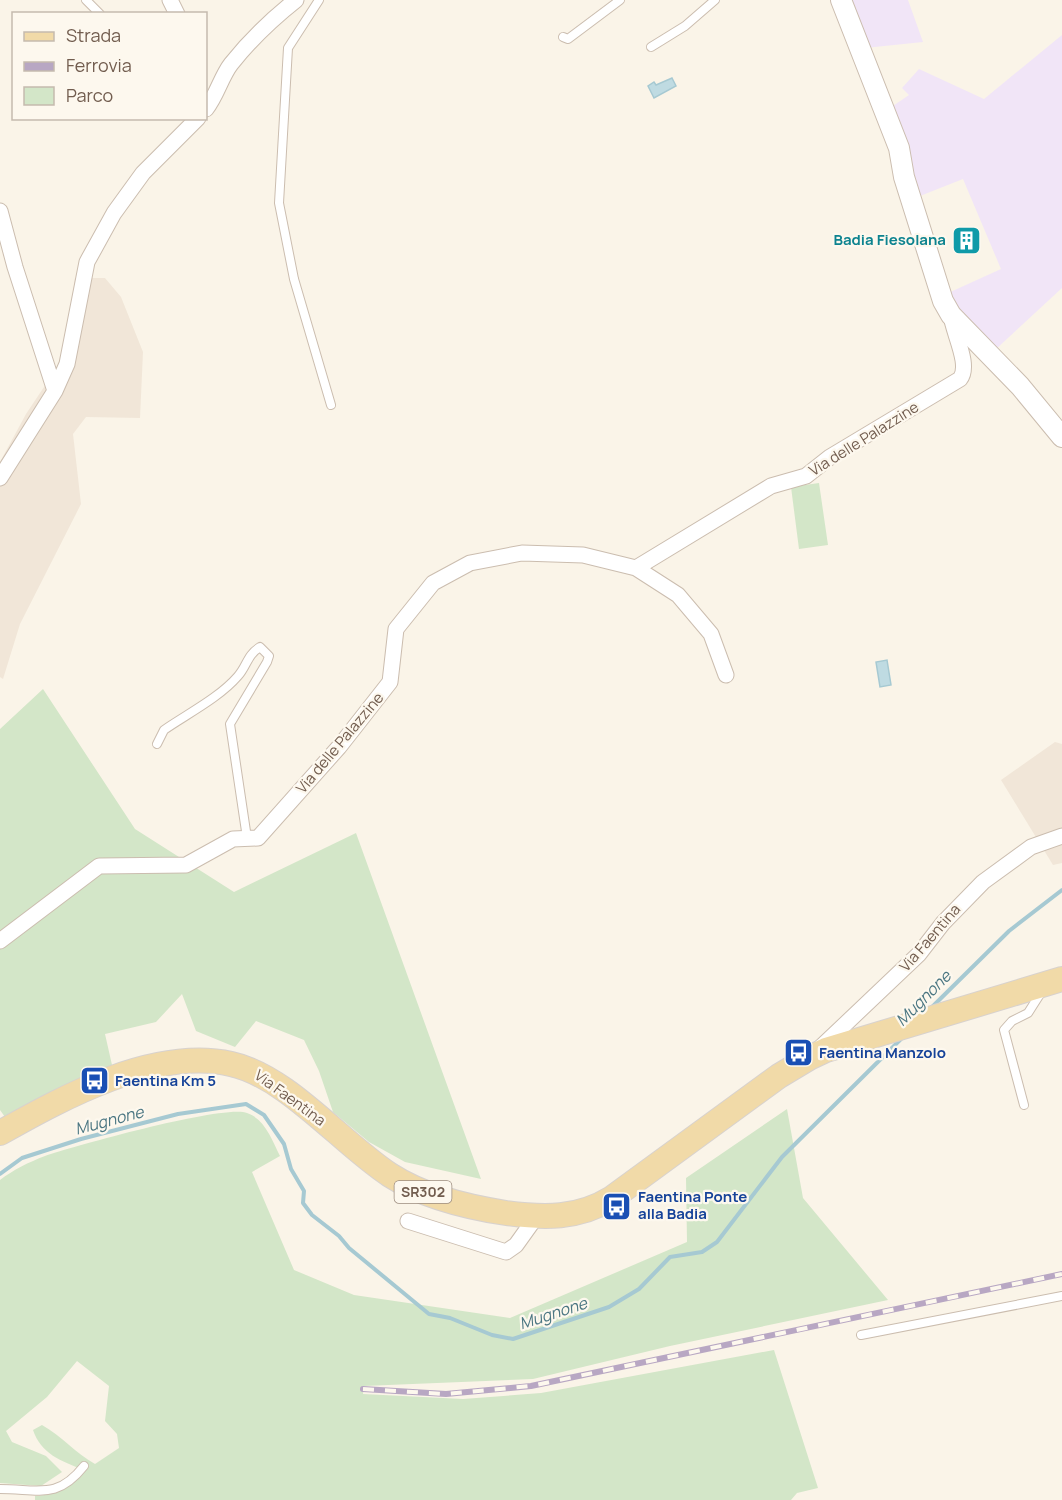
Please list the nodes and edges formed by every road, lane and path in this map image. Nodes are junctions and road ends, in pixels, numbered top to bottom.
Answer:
1 (86, 0) edge
2 (296, 0) edge
3 (319, 0) edge
4 (620, 0) edge
5 (715, 0) edge
6 (841, 0) edge
7 (98, 12) edge
8 (562, 37) dead end
9 (651, 47) dead end
10 (207, 108) edge
11 (195, 120) edge
12 (0, 211) edge
13 (951, 315) junction
14 (55, 391) junction
15 (331, 405) dead end
16 (1062, 437) edge
17 (0, 478) edge
18 (636, 568) junction
19 (726, 675) dead end
20 (157, 744) dead end
21 (1062, 836) edge
22 (247, 838) junction
23 (0, 941) edge
24 (1054, 982) edge
25 (809, 1058) junction
26 (1024, 1105) dead end
27 (0, 1133) edge
28 (536, 1217) junction
29 (408, 1221) dead end
30 (1062, 1296) edge
31 (861, 1335) dead end
32 (84, 1466) dead end
33 (0, 1489) edge
34 (46, 1496) edge

1 - 7 lane
2 - 10 street
3 - 15 lane
4 - 8 lane
5 - 9 lane
6 - 13 street
11 - 14 street
12 - 14 street
13 - 16 street
13 - 18 street, Via delle Palazzine
14 - 17 street
18 - 19 street
18 - 22 street, Via delle Palazzine
20 - 22 lane
21 - 25 street, Via Faentina
22 - 23 street, Via delle Palazzine
24 - 25 main road, Via Faentina / SR302
24 - 26 lane
25 - 28 main road, Via Faentina / SR302
27 - 28 main road, Via Faentina / SR302
28 - 29 street
30 - 31 lane
32 - 34 lane
33 - 34 lane

